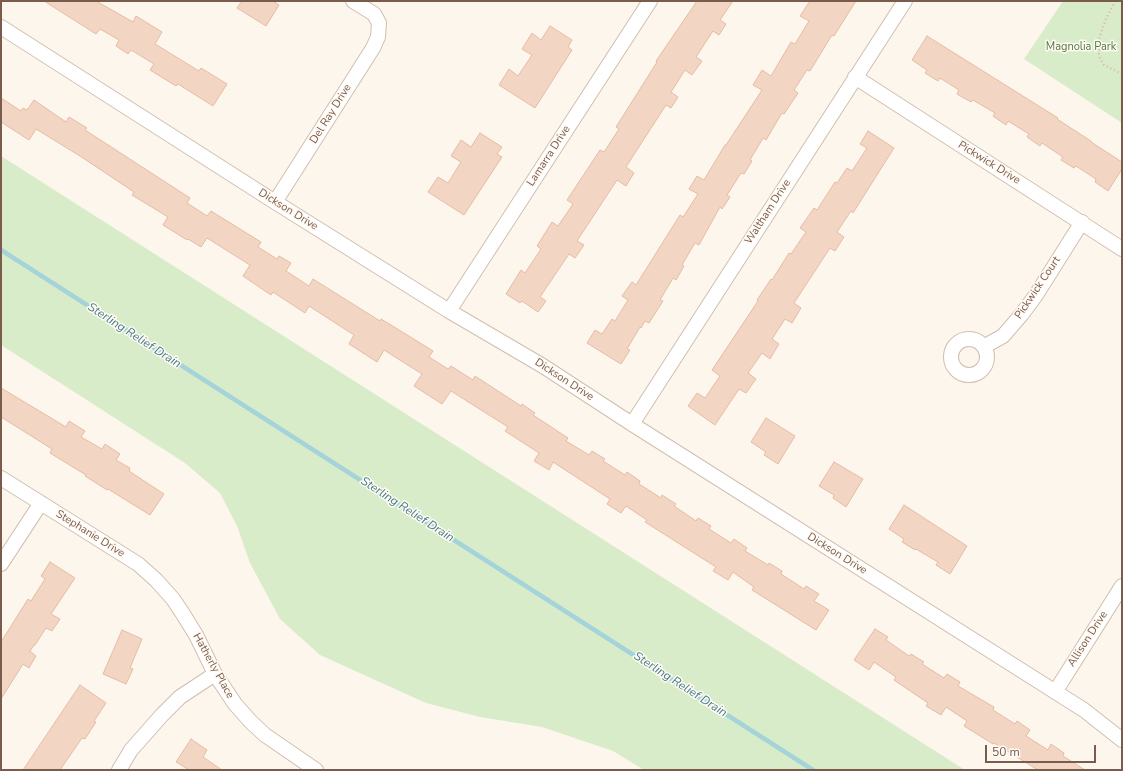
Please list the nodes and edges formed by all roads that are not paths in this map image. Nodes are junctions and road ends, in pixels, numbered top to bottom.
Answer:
1 (353, 1) edge
2 (650, 1) edge
3 (905, 1) edge
4 (1, 27) edge
5 (855, 77) junction
6 (275, 202) junction
7 (1082, 222) junction
8 (1122, 249) edge
9 (449, 311) junction
10 (985, 346) dead end
11 (632, 424) junction
12 (1, 478) edge
13 (41, 503) junction
14 (1, 564) edge
15 (1122, 586) edge
16 (173, 599) joint
17 (215, 674) junction
18 (1055, 692) junction
19 (1122, 740) edge
20 (119, 770) edge
21 (316, 770) edge

1 - 6 street, Del Ray Drive
2 - 9 street, Lamarra Drive
3 - 5 street, Waltham Drive
4 - 6 street, Dickson Drive
5 - 7 street, Pickwick Drive
5 - 11 street, Waltham Drive
6 - 9 street, Dickson Drive
7 - 8 street, Pickwick Drive
7 - 10 street, Pickwick Court
9 - 11 street, Dickson Drive
11 - 18 street, Dickson Drive
12 - 13 street, Stephanie Drive
13 - 14 street
13 - 16 street, Stephanie Drive
15 - 18 street, Allison Drive
16 - 17 street, Hatherly Place
17 - 20 street
17 - 21 street, Hatherly Place
18 - 19 street, Dickson Drive

